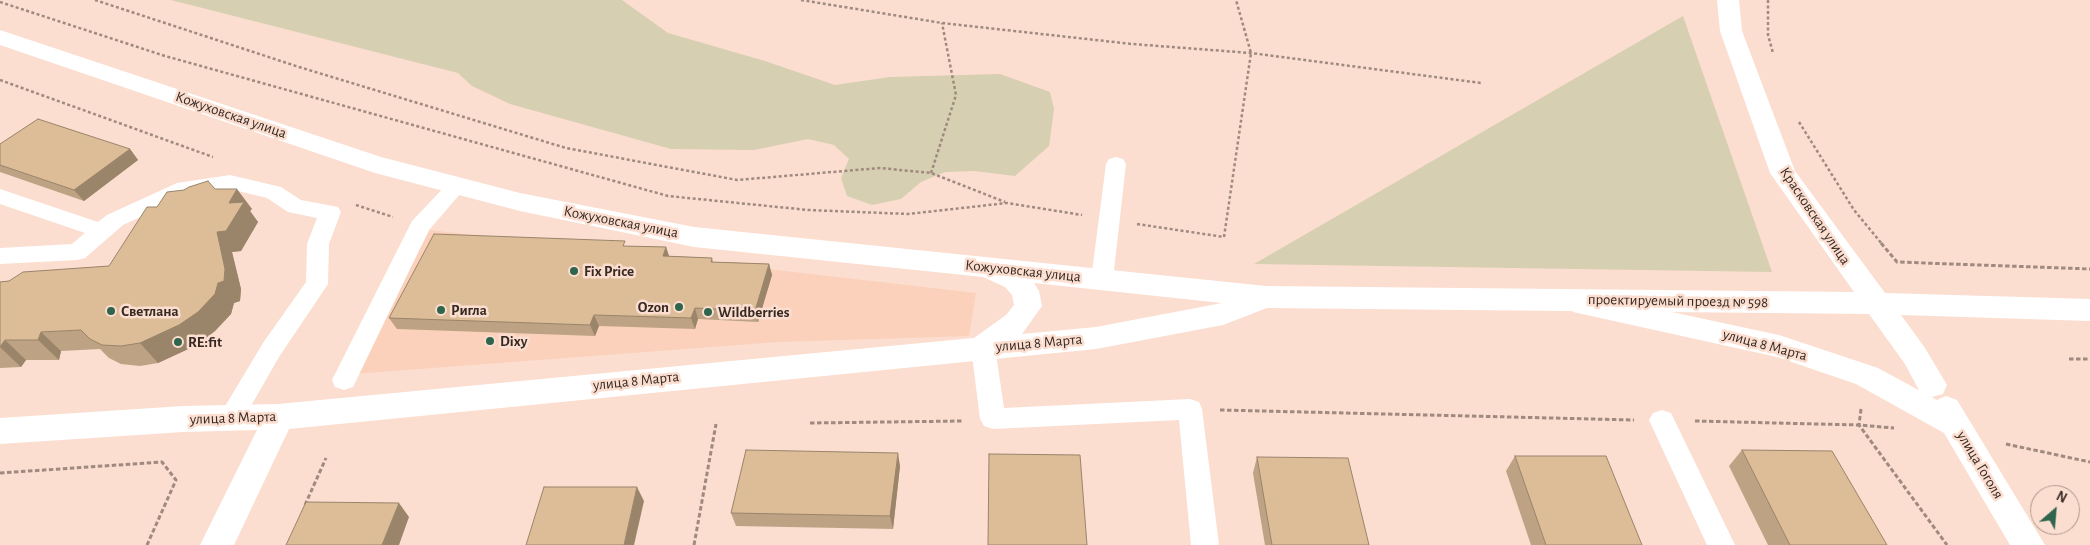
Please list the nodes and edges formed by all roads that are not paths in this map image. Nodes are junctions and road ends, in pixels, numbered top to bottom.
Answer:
1 (1728, 0) edge
2 (0, 37) edge
3 (1116, 164) dead end
4 (456, 186) junction
5 (0, 196) edge
6 (101, 231) junction
7 (0, 256) edge
8 (980, 267) junction
9 (1102, 279) junction
10 (1266, 297) junction
11 (1564, 300) junction
12 (1877, 304) junction
13 (2090, 310) edge
14 (983, 348) junction
15 (344, 380) dead end
16 (1932, 385) joint
17 (278, 417) junction
18 (231, 418) junction
19 (1662, 420) dead end
20 (1955, 424) junction
21 (0, 431) edge
22 (217, 545) edge
23 (1205, 545) edge
24 (1721, 545) edge
25 (2028, 545) edge

1 - 12 street, Красковская улица
2 - 4 street, Кожуховская улица
3 - 9 lane
4 - 8 street, Кожуховская улица
4 - 15 lane
5 - 6 lane
6 - 7 lane
6 - 18 lane
8 - 9 street, Кожуховская улица
8 - 14 street
9 - 10 street, Кожуховская улица
10 - 11 street, проектируемый проезд № 598
10 - 14 street, улица 8 Марта
11 - 12 street, проектируемый проезд № 598
11 - 20 street, улица 8 Марта
12 - 13 street, проектируемый проезд № 598
12 - 16 street, Красковская улица
14 - 17 street, улица 8 Марта
14 - 23 lane
16 - 20 street, улица Гоголя
17 - 18 street, улица 8 Марта
17 - 22 street
18 - 21 street, улица 8 Марта
19 - 24 lane
20 - 25 street, улица Гоголя

